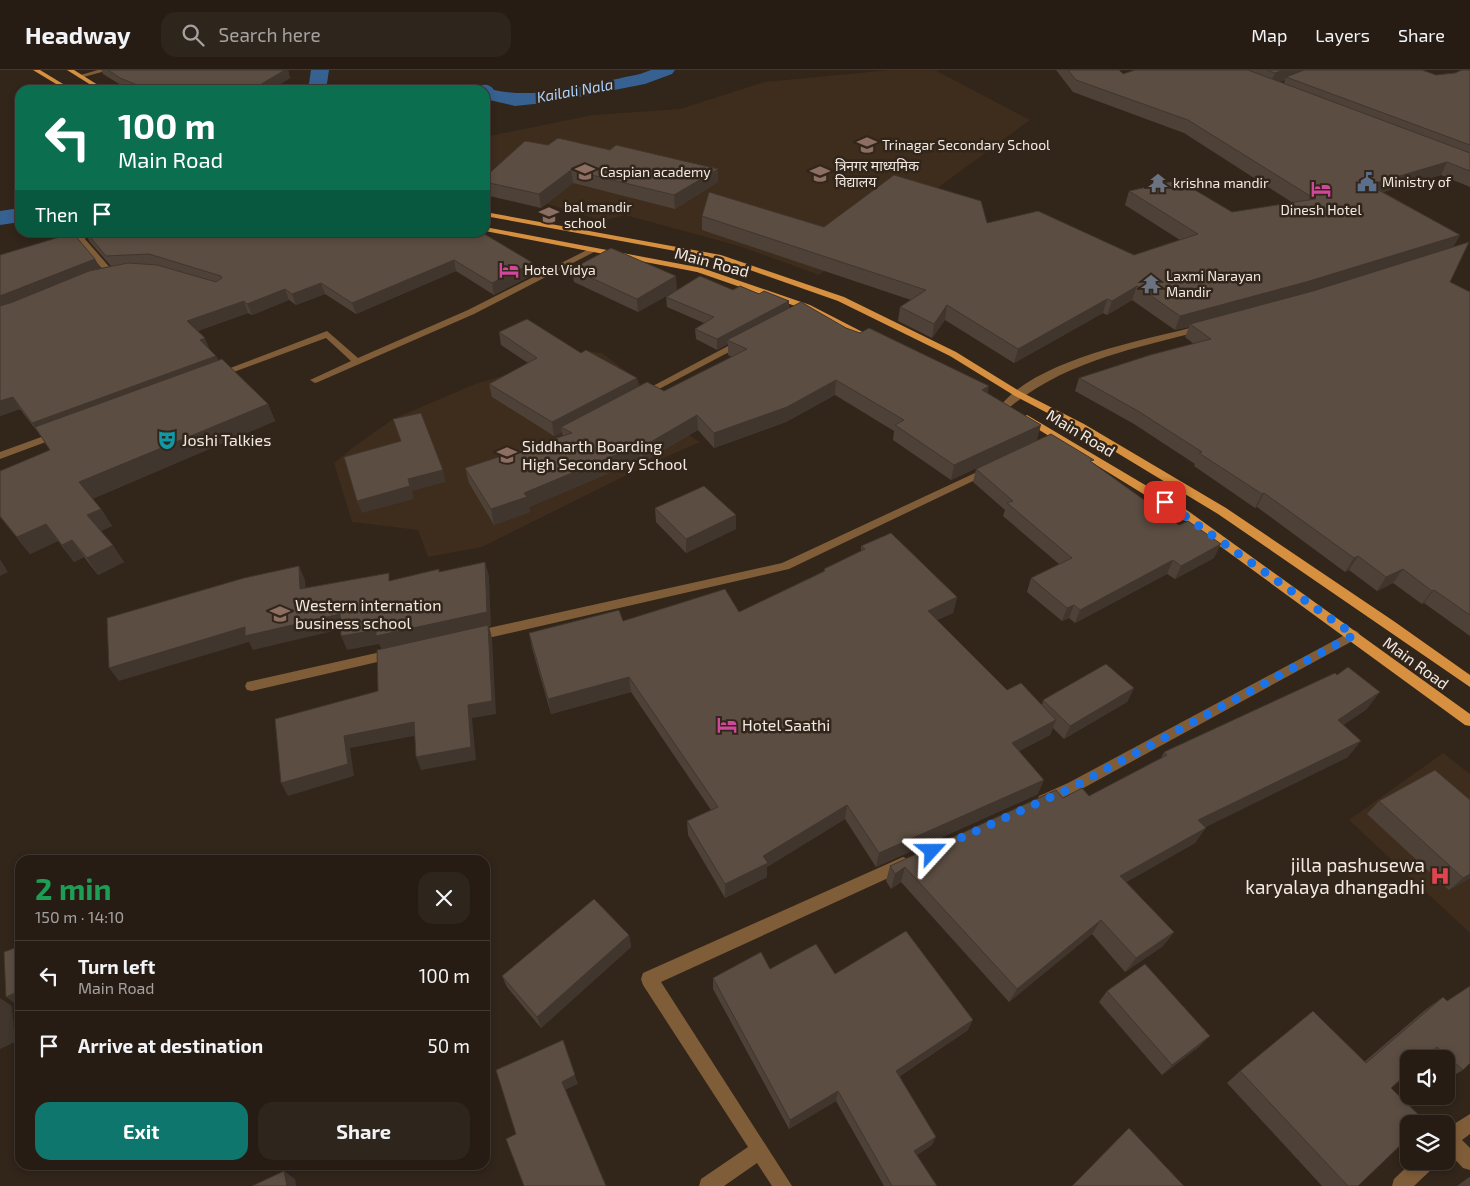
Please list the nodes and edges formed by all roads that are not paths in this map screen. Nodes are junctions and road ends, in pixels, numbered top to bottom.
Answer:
1 (36, 70) edge
2 (70, 70) edge
3 (106, 70) edge
4 (80, 76) junction
5 (62, 85) edge
6 (95, 85) edge
7 (490, 215) edge
8 (490, 230) edge
9 (80, 237) edge
10 (592, 251) junction
11 (93, 279) edge
12 (1208, 326) edge
13 (754, 334) edge
14 (885, 345) edge
15 (357, 362) junction
16 (207, 379) edge
17 (315, 380) dead end
18 (1018, 394) junction
19 (632, 399) edge
20 (1002, 403) joint
21 (69, 430) edge
22 (1057, 436) junction
23 (1040, 445) edge
24 (0, 456) edge
25 (1005, 461) edge
26 (1354, 635) junction
27 (465, 638) edge
28 (407, 651) edge
29 (1470, 682) edge
30 (252, 686) dead end
31 (1470, 721) edge
32 (1028, 808) edge
33 (920, 857) edge
34 (1470, 1123) edge
35 (1455, 1134) edge
36 (1455, 1147) edge
37 (760, 1150) junction
38 (1470, 1161) edge
39 (1417, 1170) edge
40 (708, 1186) edge
41 (783, 1186) edge
42 (1401, 1186) edge

1 - 5 main road
2 - 4 main road
3 - 4 street
4 - 6 main road
7 - 18 main road, Main Road
8 - 10 main road, Main Road
9 - 11 street
10 - 14 main road, Main Road
10 - 15 street
12 - 18 street
13 - 19 street
15 - 16 street
15 - 17 street
18 - 20 street
18 - 29 main road, Main Road
20 - 22 main road, Main Road
21 - 24 street
22 - 23 street
22 - 26 main road, Main Road
25 - 27 street
26 - 31 main road, Main Road
26 - 32 street
28 - 30 street
33 - 37 street
34 - 35 street
36 - 38 street
37 - 40 street
37 - 41 street
39 - 42 street

